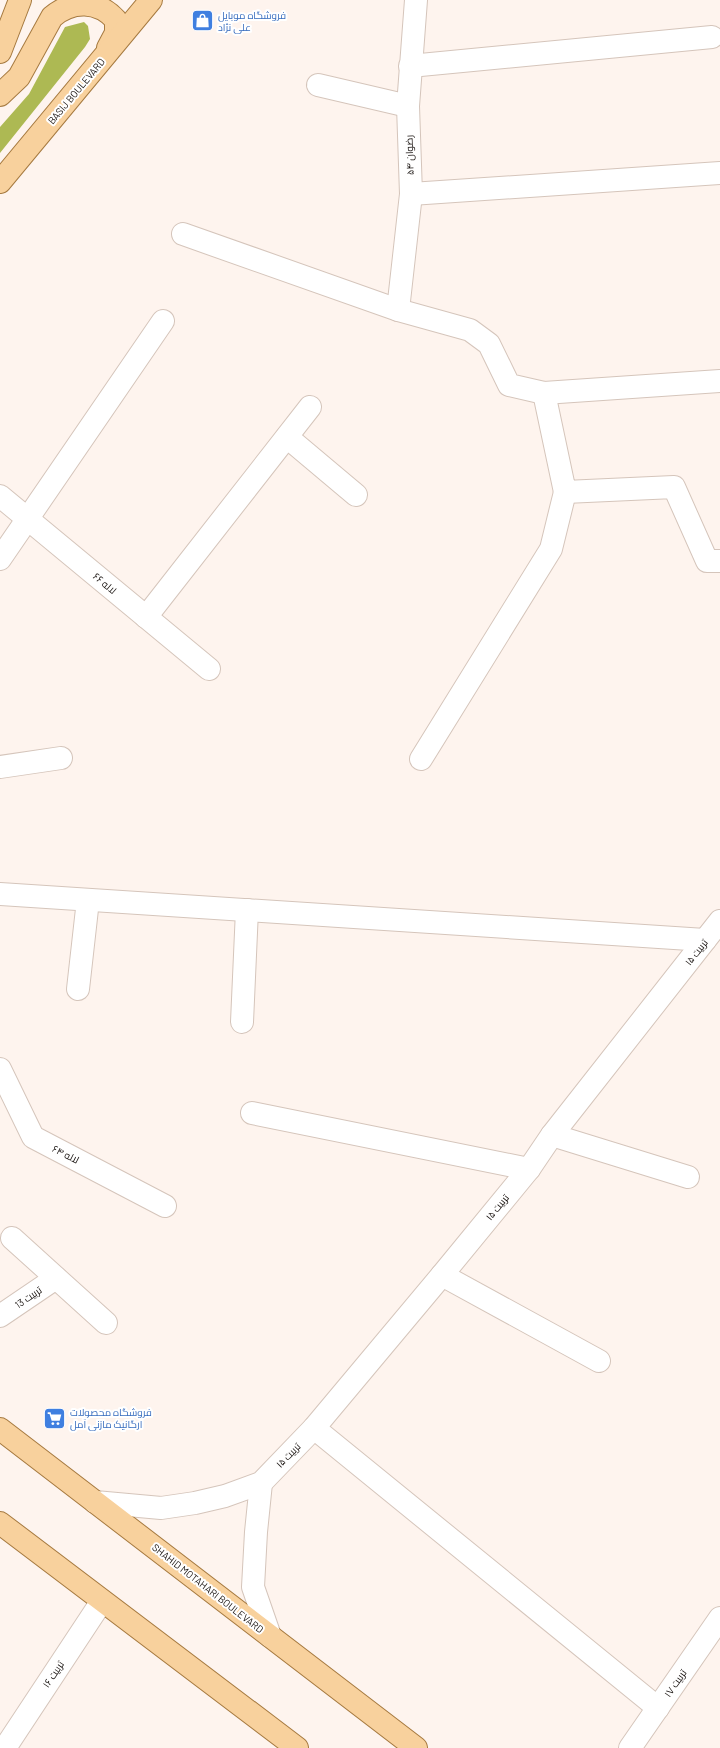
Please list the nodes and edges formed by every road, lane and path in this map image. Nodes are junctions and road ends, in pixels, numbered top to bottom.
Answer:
1 (20, 0) edge
2 (151, 0) edge
3 (416, 0) edge
4 (712, 37) dead end
5 (0, 52) edge
6 (103, 58) junction
7 (410, 66) junction
8 (318, 85) dead end
9 (0, 95) edge
10 (408, 106) junction
11 (720, 173) edge
12 (0, 182) edge
13 (411, 194) junction
14 (183, 234) dead end
15 (398, 310) junction
16 (163, 321) dead end
17 (720, 381) edge
18 (544, 393) junction
19 (310, 407) dead end
20 (286, 437) junction
21 (565, 492) junction
22 (356, 495) dead end
23 (0, 496) edge
24 (28, 519) junction
25 (0, 559) edge
26 (720, 561) edge
27 (146, 617) junction
28 (209, 669) dead end
29 (61, 758) dead end
30 (421, 759) dead end
31 (0, 767) edge
32 (0, 894) edge
33 (88, 900) junction
34 (247, 910) junction
35 (720, 921) edge
36 (705, 940) junction
37 (78, 989) dead end
38 (242, 1022) dead end
39 (0, 1069) edge
40 (252, 1113) dead end
41 (552, 1135) junction
42 (528, 1168) junction
43 (688, 1177) dead end
44 (165, 1206) dead end
45 (12, 1238) dead end
46 (442, 1275) junction
47 (56, 1278) junction
48 (0, 1316) edge
49 (106, 1323) dead end
50 (599, 1361) dead end
51 (314, 1428) junction
52 (0, 1429) edge
53 (261, 1483) junction
54 (95, 1502) junction
55 (0, 1523) edge
56 (102, 1601) junction
57 (720, 1618) edge
58 (270, 1636) junction
59 (658, 1708) junction
60 (286, 1745) edge
61 (633, 1747) edge
62 (5, 1748) edge
63 (416, 1748) edge

1 - 5 main road
2 - 6 main road, BASIJ BOULEVARD
3 - 7 street, رضوان ۵۴
4 - 7 street
6 - 9 main road
6 - 12 main road, BASIJ BOULEVARD
7 - 10 street, رضوان ۵۴
8 - 10 street
10 - 13 street, رضوان ۵۴
11 - 13 street
13 - 15 street, رضوان ۵۴
14 - 15 street
15 - 18 street
16 - 24 street
17 - 18 street
18 - 21 street
19 - 20 street
20 - 22 street
20 - 27 street
21 - 26 street
21 - 30 street
23 - 24 street, لاله ۶۶
24 - 25 street
24 - 27 street, لاله ۶۶
27 - 28 street, لاله ۶۶
29 - 31 street
32 - 33 street
33 - 34 street
33 - 37 street
34 - 36 street
34 - 38 street
35 - 36 street, تربیت ۱۵
36 - 41 street, تربیت ۱۵
39 - 44 street, لاله ۶۴
40 - 42 street
41 - 42 street, تربیت ۱۵
41 - 43 street
42 - 46 street, تربیت ۱۵
45 - 47 street
46 - 50 street
46 - 51 street, تربیت ۱۵
47 - 48 street, تربیت 13
47 - 49 street
51 - 53 street, تربیت ۱۵
51 - 59 street
52 - 54 main road, SHAHID MOTAHARI BOULEVARD
53 - 54 street, تربیت ۱۵
53 - 58 street
54 - 58 main road, SHAHID MOTAHARI BOULEVARD
55 - 56 main road
56 - 60 main road
56 - 62 street, تربیت ۱۶
57 - 59 street, تربیت ۱۷
58 - 63 main road, SHAHID MOTAHARI BOULEVARD
59 - 61 street, تربیت ۱۷

